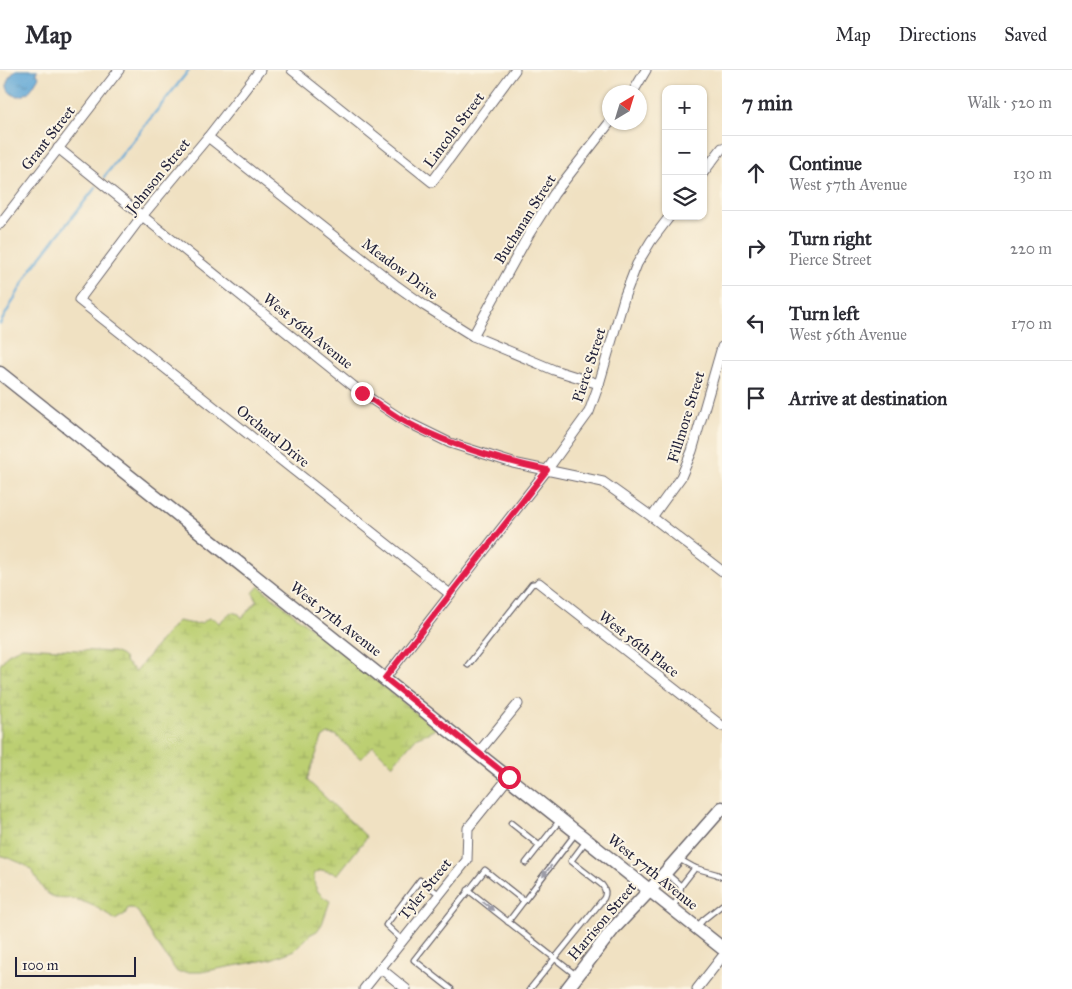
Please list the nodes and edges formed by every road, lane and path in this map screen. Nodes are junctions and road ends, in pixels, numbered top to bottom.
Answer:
1 (119, 70) edge
2 (260, 70) edge
3 (292, 70) edge
4 (515, 70) edge
5 (646, 70) edge
6 (637, 85) edge
7 (604, 130) edge
8 (208, 136) junction
9 (58, 148) junction
10 (722, 148) edge
11 (707, 168) edge
12 (142, 216) junction
13 (667, 220) edge
14 (0, 224) edge
15 (79, 300) joint
16 (473, 336) junction
17 (722, 349) edge
18 (0, 373) edge
19 (599, 384) junction
20 (547, 470) junction
21 (652, 517) junction
22 (722, 571) edge
23 (539, 583) joint
24 (450, 594) junction
25 (468, 665) dead end
26 (385, 678) junction
27 (518, 704) dead end
28 (722, 726) edge
29 (478, 753) junction
30 (509, 777) junction
31 (722, 808) edge
32 (560, 819) junction
33 (511, 823) dead end
34 (582, 836) junction
35 (540, 846) junction
36 (561, 853) junction
37 (678, 858) junction
38 (571, 861) junction
39 (526, 863) dead end
40 (695, 868) junction
41 (665, 872) junction
42 (722, 877) edge
43 (680, 886) junction
44 (468, 890) junction
45 (650, 890) junction
46 (439, 894) junction
47 (524, 901) junction
48 (722, 905) edge
49 (672, 908) junction
50 (508, 922) junction
51 (697, 928) junction
52 (402, 940) junction
53 (722, 948) edge
54 (722, 957) edge
55 (555, 959) junction
56 (380, 968) junction
57 (577, 976) junction
58 (364, 989) edge
59 (406, 989) edge
60 (451, 989) edge
61 (530, 989) edge
62 (567, 989) edge
63 (697, 989) edge

1 - 9 street, Grant Street
2 - 8 street, Johnson Street
3 - 4 street, Lincoln Street
5 - 6 street
7 - 16 street, Buchanan Street
8 - 12 street, Johnson Street
8 - 16 street, Meadow Drive
9 - 12 street, West 56th Avenue
9 - 14 street, Grant Street
10 - 11 street
12 - 15 street, Johnson Street
12 - 20 street, West 56th Avenue
13 - 19 street, Pierce Street
15 - 24 street, Orchard Drive
16 - 19 street, Meadow Drive
17 - 21 street, Fillmore Street
18 - 26 street, West 57th Avenue
19 - 20 street, Pierce Street
20 - 21 street, West 56th Avenue
20 - 24 street, Pierce Street
21 - 22 street, West 56th Avenue
23 - 25 lane
23 - 28 street, West 56th Place
24 - 26 street, Pierce Street
26 - 29 street, West 57th Avenue
27 - 29 street
29 - 30 street, West 57th Avenue
30 - 32 street, West 57th Avenue
30 - 46 street, Tyler Street
31 - 37 street, Harrison Street
32 - 34 street, West 57th Avenue
32 - 35 lane
33 - 35 lane
34 - 36 lane
34 - 38 lane
34 - 45 street, West 57th Avenue
35 - 39 lane
36 - 38 lane
36 -> 47 lane
37 - 40 lane
37 - 41 street, Harrison Street
38 - 55 lane
40 - 42 lane
40 - 43 lane
41 - 43 lane
41 - 45 street, Harrison Street
43 - 49 lane
44 - 47 lane
44 -> 50 lane
44 - 60 lane
45 - 49 street, West 57th Avenue
45 - 57 street, Harrison Street
46 - 52 street, Tyler Street
46 - 52 lane
47 - 50 lane
48 - 51 lane
49 - 51 street, West 57th Avenue
50 - 55 lane
51 - 53 street, West 57th Avenue
52 - 56 street, Tyler Street
54 - 63 street
55 - 57 lane
55 - 61 lane
56 - 58 street, Tyler Street
56 - 59 street
57 - 62 street, Harrison Street

